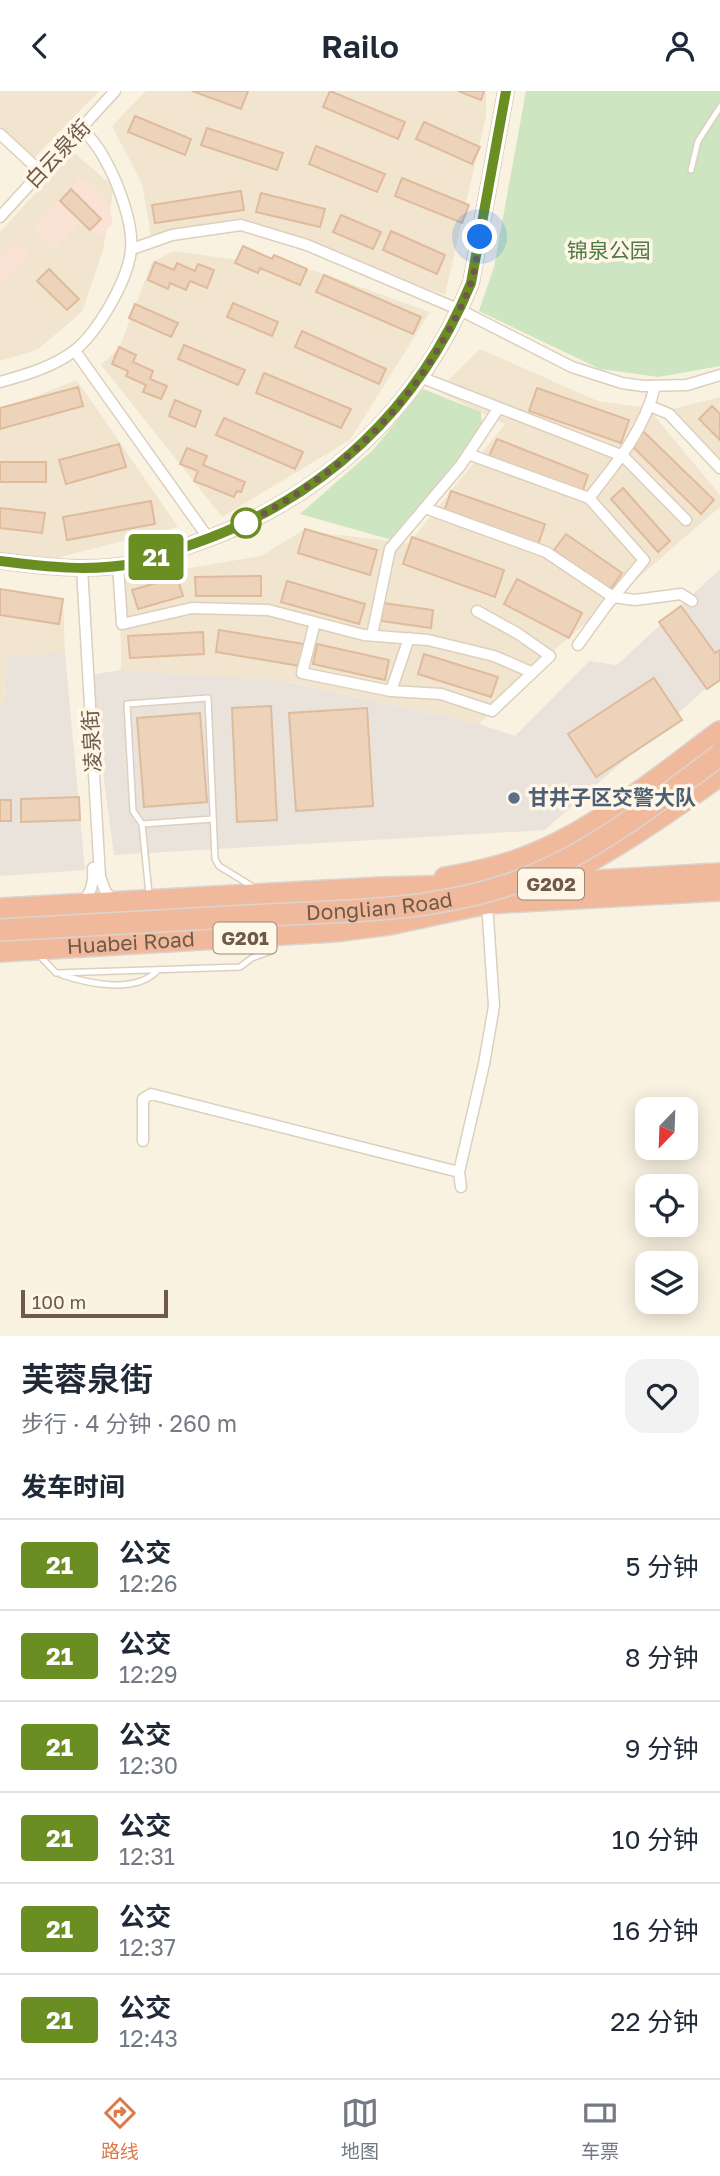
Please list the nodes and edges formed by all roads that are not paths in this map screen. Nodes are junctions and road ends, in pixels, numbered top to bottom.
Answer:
1 (116, 91) edge
2 (506, 91) edge
3 (720, 107) edge
4 (82, 127) junction
5 (0, 134) edge
6 (691, 170) dead end
7 (41, 172) junction
8 (0, 217) edge
9 (132, 249) junction
10 (460, 310) junction
11 (75, 351) junction
12 (720, 375) edge
13 (420, 377) junction
14 (0, 382) edge
15 (655, 386) junction
16 (650, 406) junction
17 (498, 409) junction
18 (468, 454) junction
19 (622, 456) junction
20 (720, 468) edge
21 (589, 498) junction
22 (425, 508) junction
23 (687, 520) dead end
24 (209, 539) junction
25 (0, 561) edge
26 (118, 565) junction
27 (79, 568) junction
28 (613, 597) junction
29 (692, 601) dead end
30 (477, 611) dead end
31 (315, 622) junction
32 (372, 635) junction
33 (409, 638) junction
34 (578, 645) dead end
35 (531, 672) junction
36 (391, 691) junction
37 (720, 732) edge
38 (720, 755) edge
39 (720, 775) edge
40 (213, 819) junction
41 (142, 824) junction
42 (720, 874) edge
43 (545, 884) junction
44 (381, 888) junction
45 (720, 890) edge
46 (267, 895) junction
47 (150, 901) junction
48 (122, 902) junction
49 (487, 903) junction
50 (77, 905) junction
51 (0, 909) edge
52 (0, 930) edge
53 (276, 936) junction
54 (34, 949) junction
55 (0, 951) edge
56 (158, 970) junction
57 (56, 973) junction
58 (143, 1141) dead end
59 (459, 1172) junction
60 (461, 1187) dead end

1 - 4 street, 白云泉街
2 - 10 street
3 - 6 lane
4 - 7 street, 白云泉街
4 - 9 street
5 - 7 street
7 - 8 street, 白云泉街
9 - 10 street
9 - 11 street
10 - 13 street
10 - 15 street
11 - 14 street
11 - 24 street
12 - 15 street
13 - 17 street
13 - 24 street
15 - 16 street
16 - 19 street
16 - 20 street
17 - 18 street
17 - 19 street
18 - 21 street
18 - 22 street
19 - 21 street
19 - 23 street
21 - 28 street
22 - 28 street
22 - 32 street
24 - 26 street
25 - 27 street
26 - 27 street
26 - 31 street
27 - 48 street, 凌泉街
27 - 50 street, 凌泉街
28 - 29 street
28 - 34 street
30 - 35 street
31 - 32 street
31 - 36 street
32 - 33 street
33 - 35 street
33 - 36 street
35 - 36 street
37 - 44 highway, G201
38 - 52 highway, Donglian Road, bridge
39 - 43 highway
40 - 41 lane
40 - 41 lane
40 - 46 lane
41 - 47 lane
42 - 43 highway, Huabei Road / G202
43 - 44 highway, Huabei Road / G202
44 - 46 highway, Huabei Road / G201
45 - 49 highway, Huabei Road / G202
46 - 47 highway, Huabei Road / G201
47 - 48 highway, Huabei Road / G201
48 - 50 highway, Huabei Road / G201
49 - 53 highway, Huabei Road / G201
49 - 59 street
50 - 51 highway, Huabei Road / G201
53 - 54 highway, Huabei Road / G201
53 - 56 lane
54 - 55 highway, Huabei Road / G201
54 - 57 lane
56 - 57 lane
56 - 57 lane
58 - 59 street
59 - 60 street

